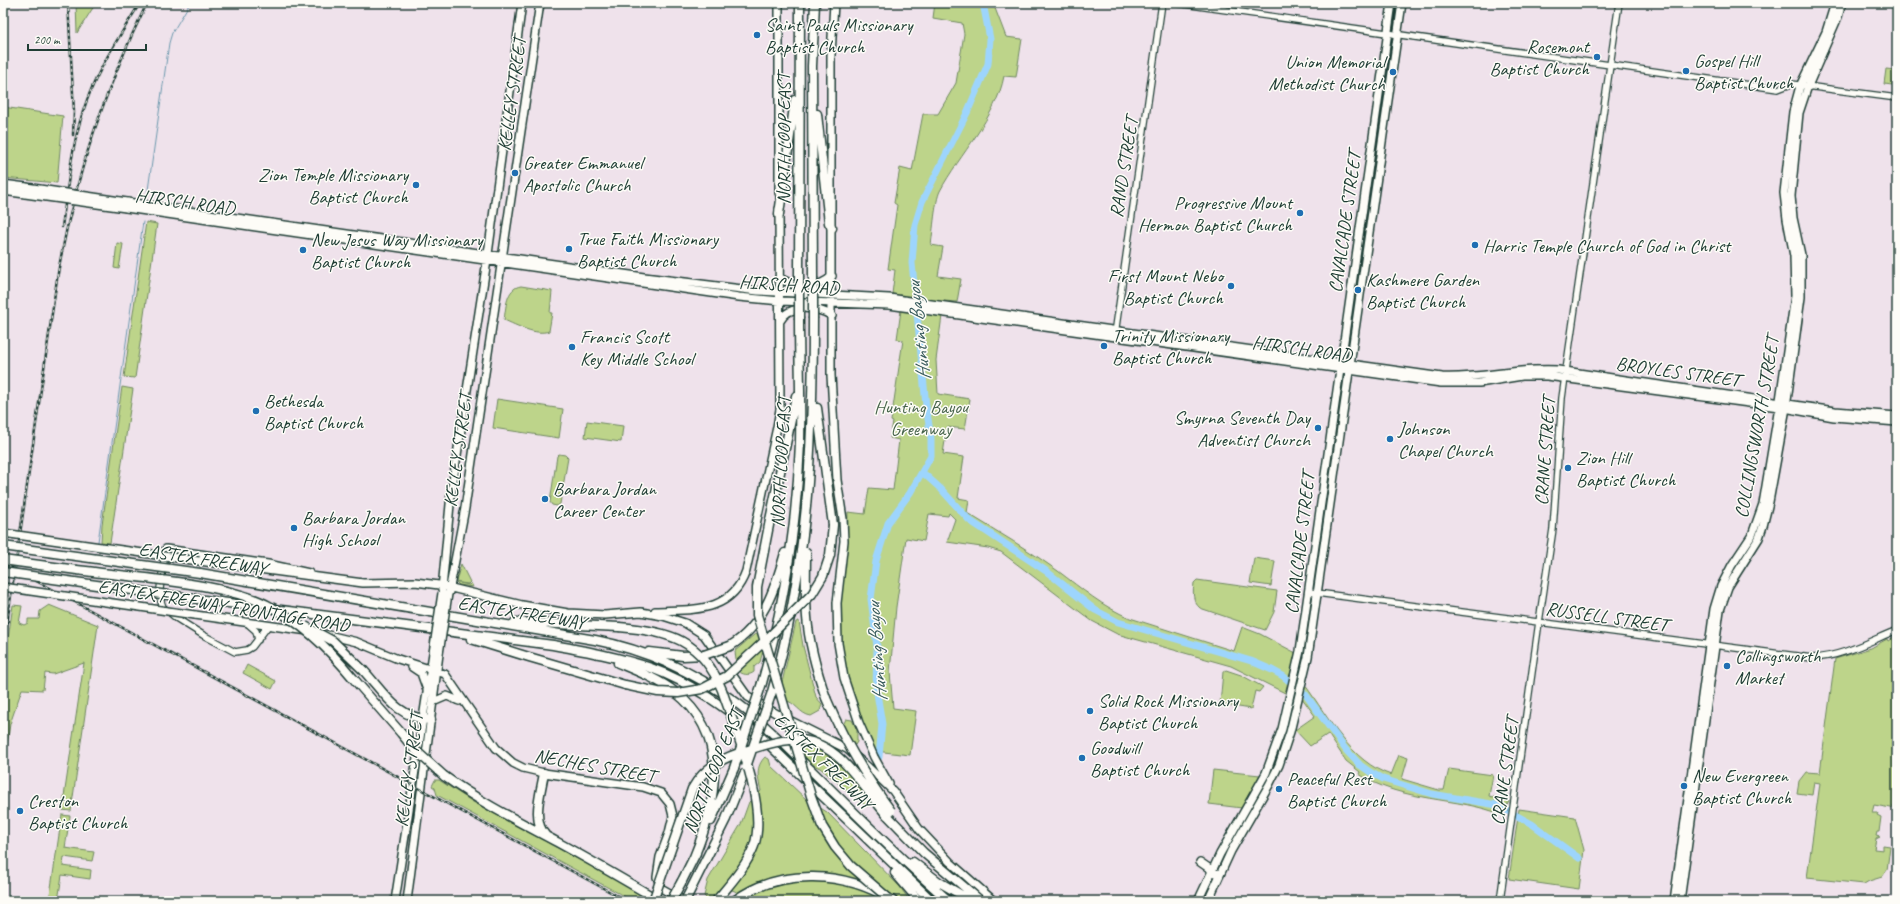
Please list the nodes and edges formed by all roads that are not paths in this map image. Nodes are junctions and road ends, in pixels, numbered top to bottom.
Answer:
1 (522, 3) edge
2 (540, 3) edge
3 (779, 3) edge
4 (800, 3) edge
5 (814, 3) edge
6 (834, 3) edge
7 (1162, 3) edge
8 (1177, 3) edge
9 (1392, 3) edge
10 (1402, 3) edge
11 (1618, 3) edge
12 (1835, 3) edge
13 (1842, 3) edge
14 (1387, 34) junction
15 (1397, 35) junction
16 (1610, 65) junction
17 (812, 66) junction
18 (799, 70) junction
19 (1380, 84) junction
20 (1390, 85) junction
21 (1800, 86) junction
22 (1808, 86) junction
23 (1897, 98) edge
24 (3, 184) edge
25 (1365, 184) junction
26 (1376, 185) junction
27 (26, 190) junction
28 (3, 191) edge
29 (779, 214) junction
30 (832, 228) junction
31 (487, 258) junction
32 (502, 260) junction
33 (779, 277) junction
34 (832, 278) junction
35 (643, 280) junction
36 (736, 289) junction
37 (698, 291) junction
38 (780, 292) junction
39 (832, 294) junction
40 (856, 296) junction
41 (780, 301) junction
42 (906, 303) junction
43 (832, 304) junction
44 (832, 316) junction
45 (779, 322) junction
46 (1115, 333) junction
47 (1341, 367) junction
48 (799, 368) junction
49 (1350, 368) junction
50 (813, 372) junction
51 (1566, 374) junction
52 (1503, 377) joint
53 (1783, 405) junction
54 (1897, 416) edge
55 (1897, 422) edge
56 (794, 515) junction
57 (806, 523) junction
58 (3, 533) edge
59 (3, 546) edge
60 (166, 549) joint
61 (3, 560) edge
62 (3, 572) edge
63 (321, 577) junction
64 (442, 585) junction
65 (3, 587) edge
66 (446, 592) junction
67 (1309, 592) junction
68 (1318, 594) junction
69 (641, 612) junction
70 (295, 621) junction
71 (484, 622) junction
72 (1539, 622) junction
73 (247, 623) junction
74 (268, 626) junction
75 (424, 628) junction
76 (1897, 630) edge
77 (258, 640) junction
78 (1712, 645) junction
79 (634, 650) junction
80 (587, 651) junction
81 (398, 659) junction
82 (433, 670) junction
83 (427, 690) junction
84 (433, 702) junction
85 (459, 702) junction
86 (470, 712) junction
87 (427, 720) junction
88 (1266, 772) junction
89 (544, 773) junction
90 (1274, 775) junction
91 (893, 791) junction
92 (889, 813) junction
93 (868, 826) junction
94 (548, 838) junction
95 (870, 843) junction
96 (694, 857) junction
97 (1200, 862) dead end
98 (1212, 872) junction
99 (1220, 875) junction
100 (891, 899) edge
101 (395, 901) edge
102 (407, 901) edge
103 (653, 901) edge
104 (660, 901) edge
105 (671, 901) edge
106 (684, 901) edge
107 (716, 901) edge
108 (734, 901) edge
109 (919, 901) edge
110 (932, 901) edge
111 (949, 901) edge
112 (972, 901) edge
113 (981, 901) edge
114 (994, 901) edge
115 (1198, 901) edge
116 (1208, 901) edge
117 (1500, 901) edge
118 (1674, 901) edge
119 (1680, 901) edge

1 - 31 main road, KELLEY STREET
2 - 32 main road, KELLEY STREET
3 - 29 main road
4 - 18 highway, NORTH LOOP EAST
5 - 17 highway, NORTH LOOP EAST
6 - 30 main road
7 - 46 street, RAND STREET
8 - 14 street
9 - 14 main road, CAVALCADE STREET
10 - 15 main road, CAVALCADE STREET
11 - 16 street, CRANE STREET
12 - 21 main road, COLLINGSWORTH STREET
13 - 22 main road, COLLINGSWORTH STREET
14 - 15 street
14 - 19 main road, CAVALCADE STREET
15 - 16 street
15 - 20 main road, CAVALCADE STREET
16 - 21 street
16 - 51 street, CRANE STREET
17 - 30 highway
17 - 50 highway, NORTH LOOP EAST, bridge
18 - 29 highway
18 - 48 highway, NORTH LOOP EAST, bridge
19 - 20 main road
19 - 25 main road, CAVALCADE STREET
20 - 26 main road, CAVALCADE STREET
21 - 22 street
21 - 53 main road, COLLINGSWORTH STREET
22 - 23 street
22 - 53 main road, COLLINGSWORTH STREET
24 - 27 main road, HIRSCH ROAD
25 - 26 main road
25 - 47 main road, CAVALCADE STREET
26 - 49 main road, CAVALCADE STREET
27 - 28 main road, HIRSCH ROAD
27 - 31 main road, HIRSCH ROAD, bridge
29 - 33 main road
30 - 34 main road
31 - 32 main road, HIRSCH ROAD
31 - 64 main road, KELLEY STREET
32 - 35 main road, HIRSCH ROAD
32 - 66 main road, KELLEY STREET
33 - 34 main road
33 - 38 main road
34 - 39 main road
34 - 40 main road
35 - 36 main road, HIRSCH ROAD
35 - 37 main road, HIRSCH ROAD
36 - 37 main road
36 - 38 main road, HIRSCH ROAD
37 - 41 main road, HIRSCH ROAD
38 - 39 main road, HIRSCH ROAD
38 - 41 main road
39 - 40 main road, HIRSCH ROAD
39 - 43 main road
40 - 42 main road, HIRSCH ROAD
41 - 43 main road, HIRSCH ROAD
41 - 45 main road
42 - 43 main road, HIRSCH ROAD
42 - 46 main road, HIRSCH ROAD
43 - 44 main road
44 - 45 main road
44 - 91 main road
45 - 69 main road
46 - 47 main road, HIRSCH ROAD
47 - 49 main road, HIRSCH ROAD
47 - 67 main road, CAVALCADE STREET
48 - 56 highway, NORTH LOOP EAST
48 - 100 highway, bridge
49 - 52 main road, HIRSCH ROAD
49 - 68 main road, CAVALCADE STREET
50 - 57 highway, NORTH LOOP EAST
50 - 75 highway, bridge
51 - 52 main road, BROYLES STREET
51 - 53 main road, BROYLES STREET
51 - 72 street, CRANE STREET
53 - 54 main road, BROYLES STREET
53 - 55 main road, BROYLES STREET
53 - 78 main road, COLLINGSWORTH STREET
56 - 79 highway, bridge
56 - 96 highway, NORTH LOOP EAST, bridge
57 - 92 highway, bridge
57 - 106 highway, NORTH LOOP EAST, bridge
58 - 63 main road, EASTEX FREEWAY FRONTAGE ROAD, bridge
59 - 71 highway, EASTEX FREEWAY, bridge
60 - 63 main road
60 - 77 street
61 - 70 highway, bridge
62 - 75 highway, EASTEX FREEWAY, bridge
63 - 64 main road, EASTEX FREEWAY FRONTAGE ROAD
64 - 66 main road, KELLEY STREET
65 - 73 main road, EASTEX FREEWAY FRONTAGE ROAD, bridge
66 - 69 main road
66 - 82 main road, KELLEY STREET, bridge
67 - 68 street, RUSSELL STREET
67 - 88 main road, CAVALCADE STREET
68 - 72 street, RUSSELL STREET
68 - 90 main road, CAVALCADE STREET
69 - 91 main road
70 - 87 highway, bridge
70 - 94 highway, bridge
71 - 79 highway, EASTEX FREEWAY
71 - 107 highway, bridge
72 - 78 street, RUSSELL STREET
72 - 117 street, CRANE STREET
73 - 74 main road, EASTEX FREEWAY FRONTAGE ROAD
73 - 77 street
74 - 77 street
74 - 81 main road, EASTEX FREEWAY FRONTAGE ROAD
75 - 80 highway, EASTEX FREEWAY
76 - 78 street, RUSSELL STREET
78 - 118 main road, COLLINGSWORTH STREET
78 - 119 main road, COLLINGSWORTH STREET
79 - 93 highway, EASTEX FREEWAY
80 - 95 highway, EASTEX FREEWAY
80 - 96 highway
81 - 82 main road, EASTEX FREEWAY FRONTAGE ROAD
81 - 83 main road
82 - 83 main road, KELLEY STREET
82 - 84 main road, KELLEY STREET
82 - 85 main road, NECHES STREET
82 - 86 main road, NECHES STREET
83 - 87 main road, KELLEY STREET
84 - 85 main road
84 - 87 main road, KELLEY STREET
85 - 86 main road, NECHES STREET
86 - 89 main road, NECHES STREET
87 - 101 main road, KELLEY STREET
87 - 102 main road, KELLEY STREET
88 - 90 main road
88 - 98 main road, CAVALCADE STREET
89 - 94 highway
89 - 106 main road, NECHES STREET
90 - 99 main road, CAVALCADE STREET
91 - 114 main road
92 - 103 highway, bridge
92 - 113 highway
93 - 111 highway, EASTEX FREEWAY
93 - 112 highway
94 - 104 highway
95 - 109 highway
95 - 110 highway, EASTEX FREEWAY
96 - 105 highway, NORTH LOOP EAST, bridge
97 - 98 main road
98 - 99 main road
98 - 115 main road, CAVALCADE STREET
99 - 116 main road, CAVALCADE STREET
100 - 108 highway

